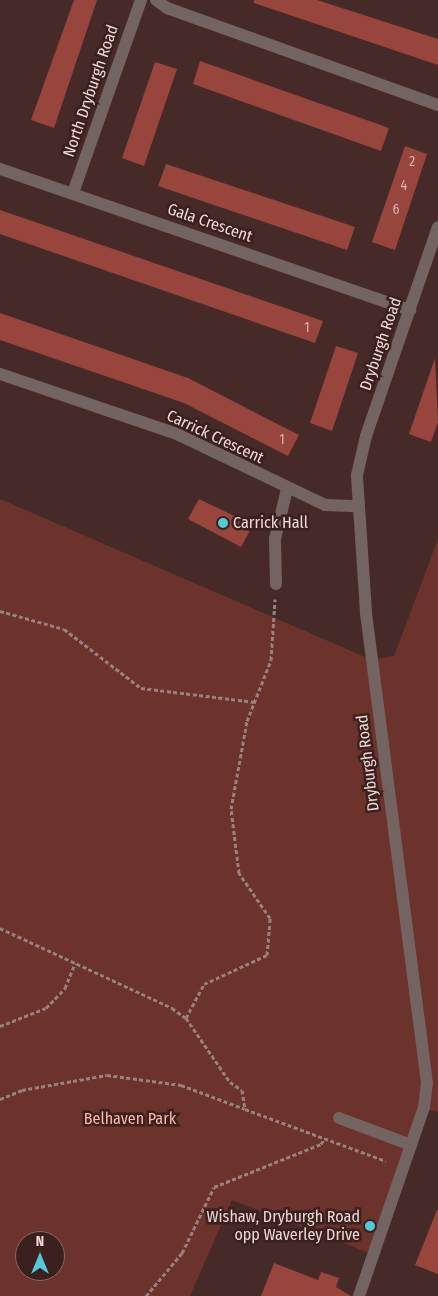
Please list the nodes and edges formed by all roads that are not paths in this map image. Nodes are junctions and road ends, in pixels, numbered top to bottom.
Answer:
1 (141, 0) edge
2 (156, 0) edge
3 (438, 105) edge
4 (0, 169) edge
5 (72, 193) junction
6 (438, 227) edge
7 (410, 310) junction
8 (0, 374) edge
9 (287, 489) junction
10 (360, 506) junction
11 (276, 584) road end
12 (339, 1118) dead end
13 (411, 1145) junction
14 (359, 1296) edge

1 - 5 street, North Dryburgh Road
2 - 3 street
4 - 5 street, Gala Crescent
5 - 7 street, Gala Crescent
6 - 7 street, Dryburgh Road
7 - 10 street, Dryburgh Road
8 - 9 street, Carrick Crescent
9 - 10 street, Carrick Crescent
9 - 11 street
10 - 13 street, Dryburgh Road
12 - 13 street
13 - 14 street, Dryburgh Road

